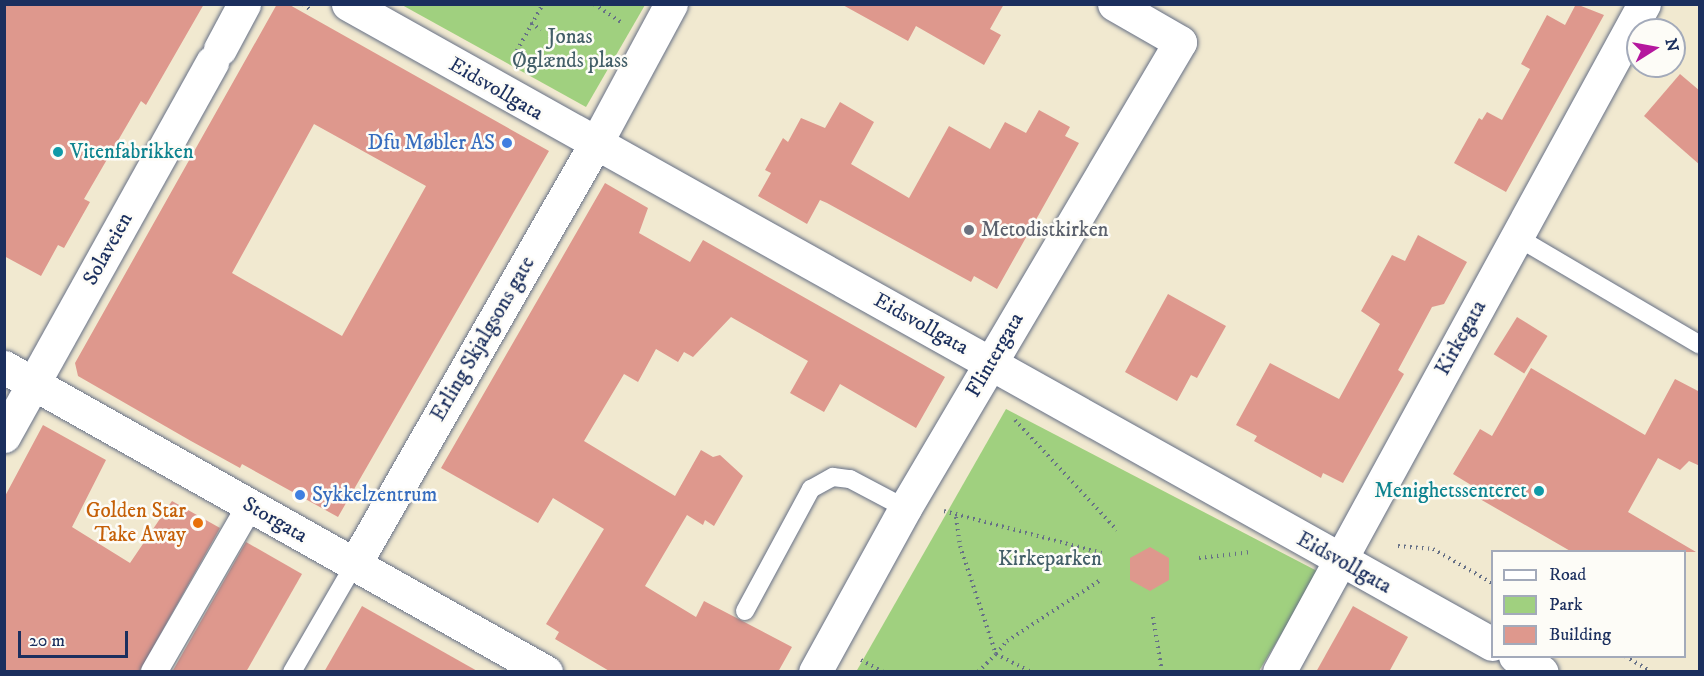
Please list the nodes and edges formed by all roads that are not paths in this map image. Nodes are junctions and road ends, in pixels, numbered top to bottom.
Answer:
1 (244, 4) edge
2 (348, 4) edge
3 (671, 4) edge
4 (1114, 4) edge
5 (1644, 4) edge
6 (595, 145) junction
7 (1517, 237) junction
8 (1700, 345) edge
9 (990, 362) junction
10 (4, 367) edge
11 (33, 383) junction
12 (4, 436) edge
13 (909, 501) junction
14 (250, 506) junction
15 (1338, 560) junction
16 (354, 564) junction
17 (745, 610) dead end
18 (1491, 643) edge
19 (1517, 658) edge
20 (154, 672) edge
21 (292, 672) edge
22 (546, 672) edge
23 (815, 672) edge
24 (1279, 672) edge
25 (1542, 672) edge

1 - 11 street, Solaveien
2 - 6 street, Eidsvollgata
3 - 6 street, Erling Skjalgsons gate
4 - 9 street, Flintergata
5 - 7 street, Kirkegata
6 - 9 street, Eidsvollgata
6 - 16 street, Erling Skjalgsons gate
7 - 8 lane
7 - 15 street, Kirkegata
9 - 13 street, Flintergata
9 - 15 street, Eidsvollgata
10 - 11 street, Storgata
11 - 12 street, Solaveien
11 - 14 street, Storgata
13 - 17 lane
13 - 23 street, Flintergata
14 - 16 street, Storgata
14 - 20 street
15 - 18 street, Eidsvollgata
15 - 24 street, Kirkegata
16 - 21 lane, Erling Skjalgsons gate
16 - 22 street, Storgata
19 - 25 street

